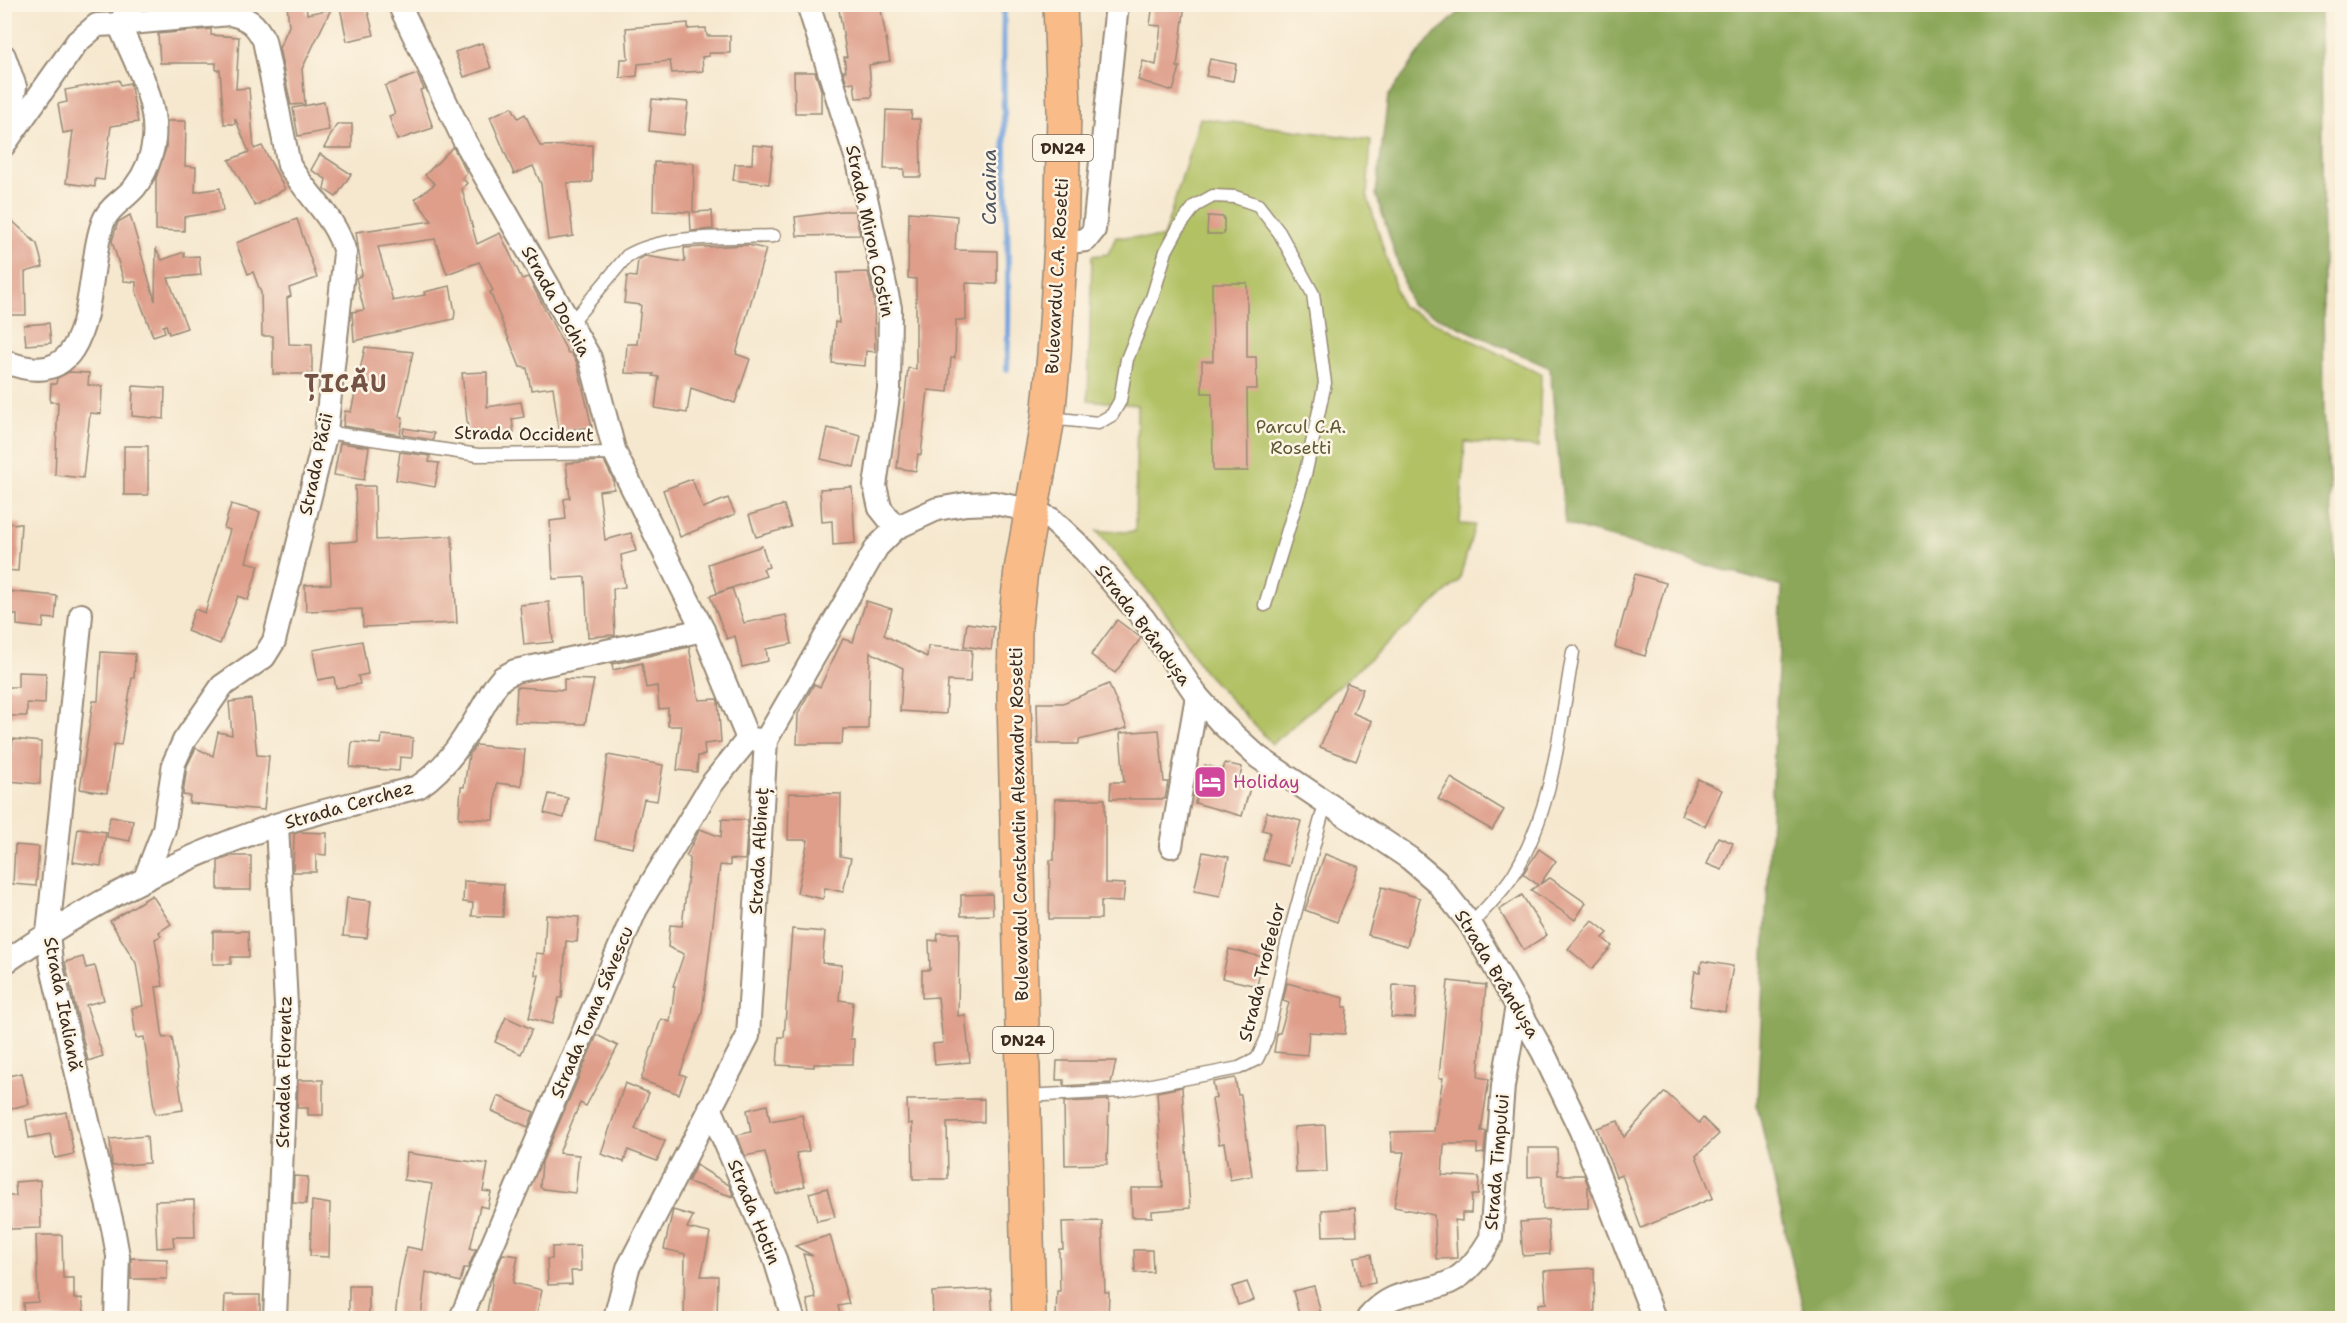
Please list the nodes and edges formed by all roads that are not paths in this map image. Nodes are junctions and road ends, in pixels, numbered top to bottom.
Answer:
1 (132, 4) edge
2 (399, 4) edge
3 (808, 4) edge
4 (1060, 4) edge
5 (1117, 4) edge
6 (119, 24) junction
7 (4, 56) edge
8 (5, 145) edge
9 (774, 236) dead end
10 (1061, 243) junction
11 (571, 323) junction
12 (4, 361) edge
13 (1048, 418) junction
14 (326, 432) junction
15 (615, 453) junction
16 (1030, 510) junction
17 (896, 528) junction
18 (1265, 605) dead end
19 (81, 615) dead end
20 (703, 630) junction
21 (1573, 652) dead end
22 (1197, 696) junction
23 (757, 739) junction
24 (1325, 804) junction
25 (277, 825) junction
26 (1171, 846) dead end
27 (146, 876) junction
28 (1471, 925) junction
29 (48, 933) junction
30 (4, 963) edge
31 (1517, 1006) junction
32 (1025, 1096) junction
33 (710, 1107) junction
34 (116, 1318) edge
35 (275, 1318) edge
36 (461, 1318) edge
37 (615, 1318) edge
38 (793, 1318) edge
39 (1029, 1318) edge
40 (1368, 1318) edge
41 (1654, 1318) edge

1 - 6 street
2 - 11 street, Strada Dochia
3 - 17 street, Strada Miron Costin
4 - 10 main road, Bulevardul C.A. Rosetti / DN24
5 - 10 street
6 - 8 street, Strada Păcii
6 - 12 street
6 - 14 street, Strada Păcii
7 - 8 street
9 - 11 lane
10 - 13 main road, Bulevardul C.A. Rosetti / DN24
11 - 15 street, Strada Dochia
13 - 16 main road, Bulevardul C.A. Rosetti / DN24
13 - 18 lane
14 - 15 lane, Strada Occident
14 - 27 street, Strada Păcii
15 - 20 street, Strada Dochia
16 - 17 street, Strada Albineț
16 - 22 street, Strada Brândușa
16 - 32 main road, Bulevardul Constantin Alexandru Rosetti / DN24
17 - 23 street, Strada Albineț
19 - 29 street, Strada Italiană
20 - 23 street, Strada Dochia
20 - 25 street, Strada Cerchez
21 - 28 lane
22 - 24 street, Strada Brândușa
22 - 26 street
23 - 33 street, Strada Albineț
23 - 36 street, Strada Toma Săvescu
24 - 28 street, Strada Brândușa
24 - 32 lane, Strada Trofeelor
25 - 27 street, Strada Cerchez
25 - 35 street, Stradela Florentz
27 - 29 street, Strada Cerchez
28 - 31 street, Strada Brândușa
29 - 30 street, Strada Cerchez
29 - 34 street, Strada Italiană
31 - 40 street, Strada Timpului
31 - 41 street, Strada Brândușa
32 - 39 main road, Bulevardul Constantin Alexandru Rosetti / DN24
33 - 37 street, Strada Albineț
33 - 38 street, Strada Hotin

